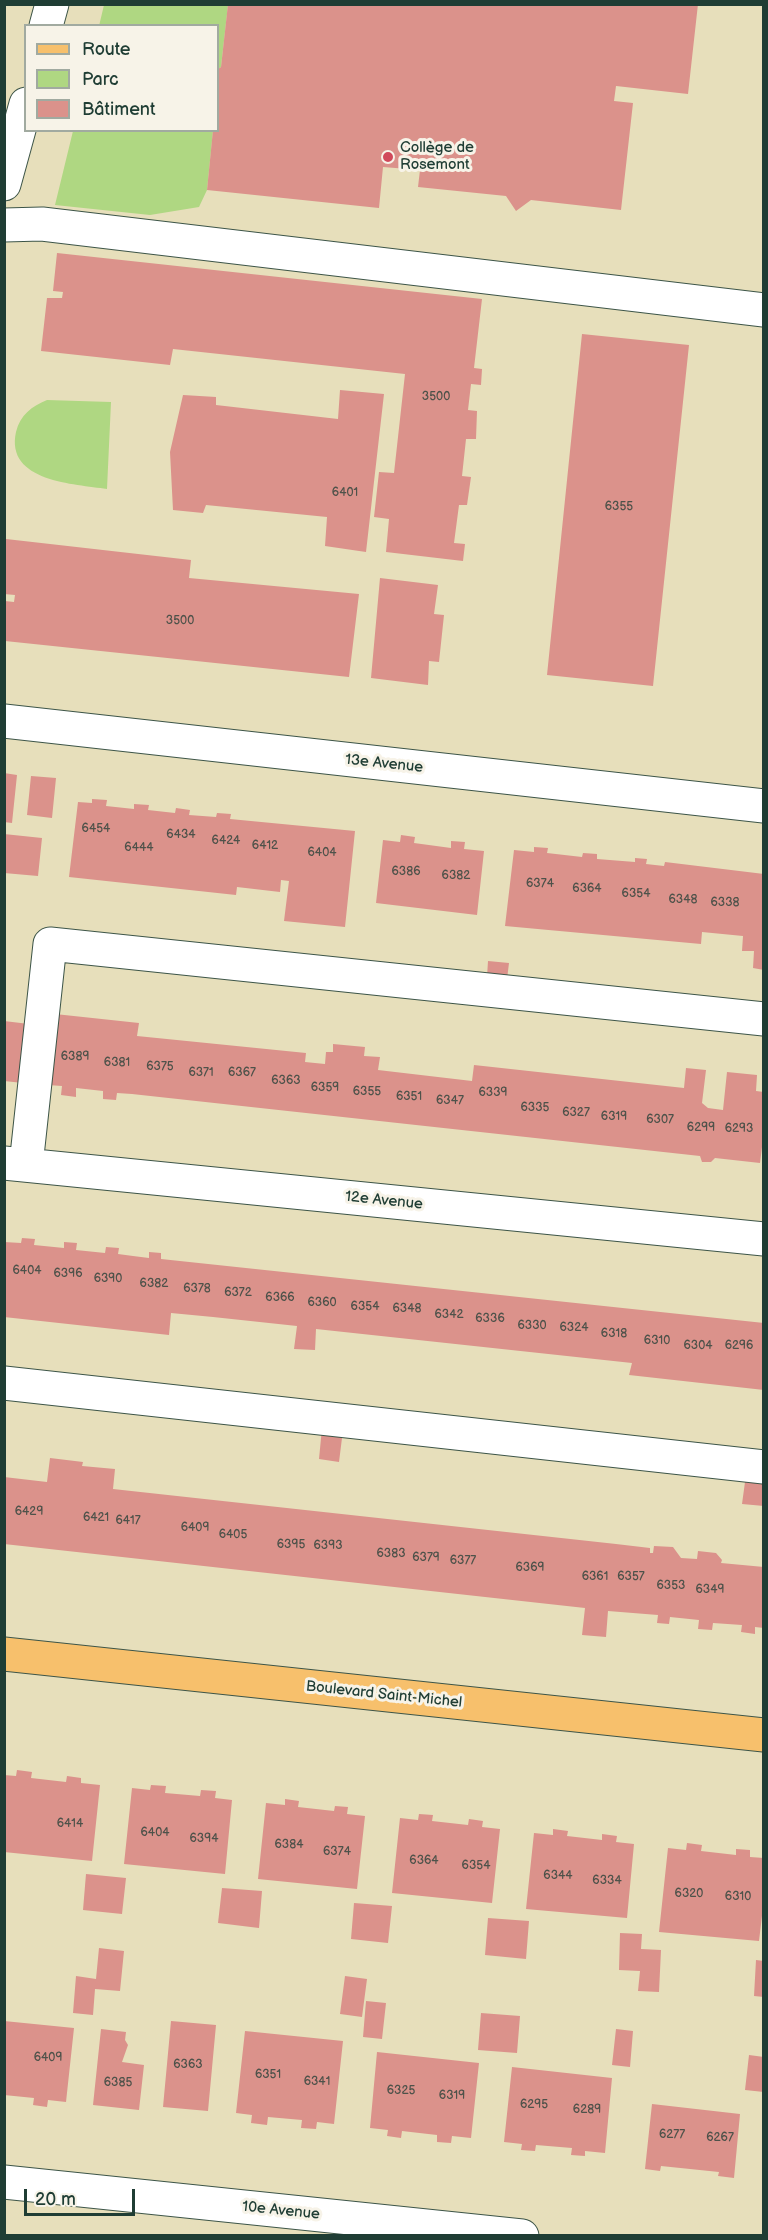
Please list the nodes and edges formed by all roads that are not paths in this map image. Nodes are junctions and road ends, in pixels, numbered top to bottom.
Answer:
1 (52, 4) edge
2 (47, 24) edge
3 (24, 111) edge
4 (4, 184) edge
5 (4, 225) edge
6 (764, 310) edge
7 (4, 721) edge
8 (764, 806) edge
9 (764, 1019) edge
10 (15, 1164) edge
11 (764, 1239) edge
12 (4, 1383) edge
13 (764, 1467) edge
14 (4, 1654) edge
15 (764, 1735) edge
16 (4, 2182) edge
17 (522, 2235) edge

1 - 2 street
3 - 4 street
5 - 6 street
7 - 8 street, 13e Avenue
9 - 10 street
10 - 11 street, 12e Avenue
12 - 13 street
14 - 15 main road, Boulevard Saint-Michel
16 - 17 street, 10e Avenue

